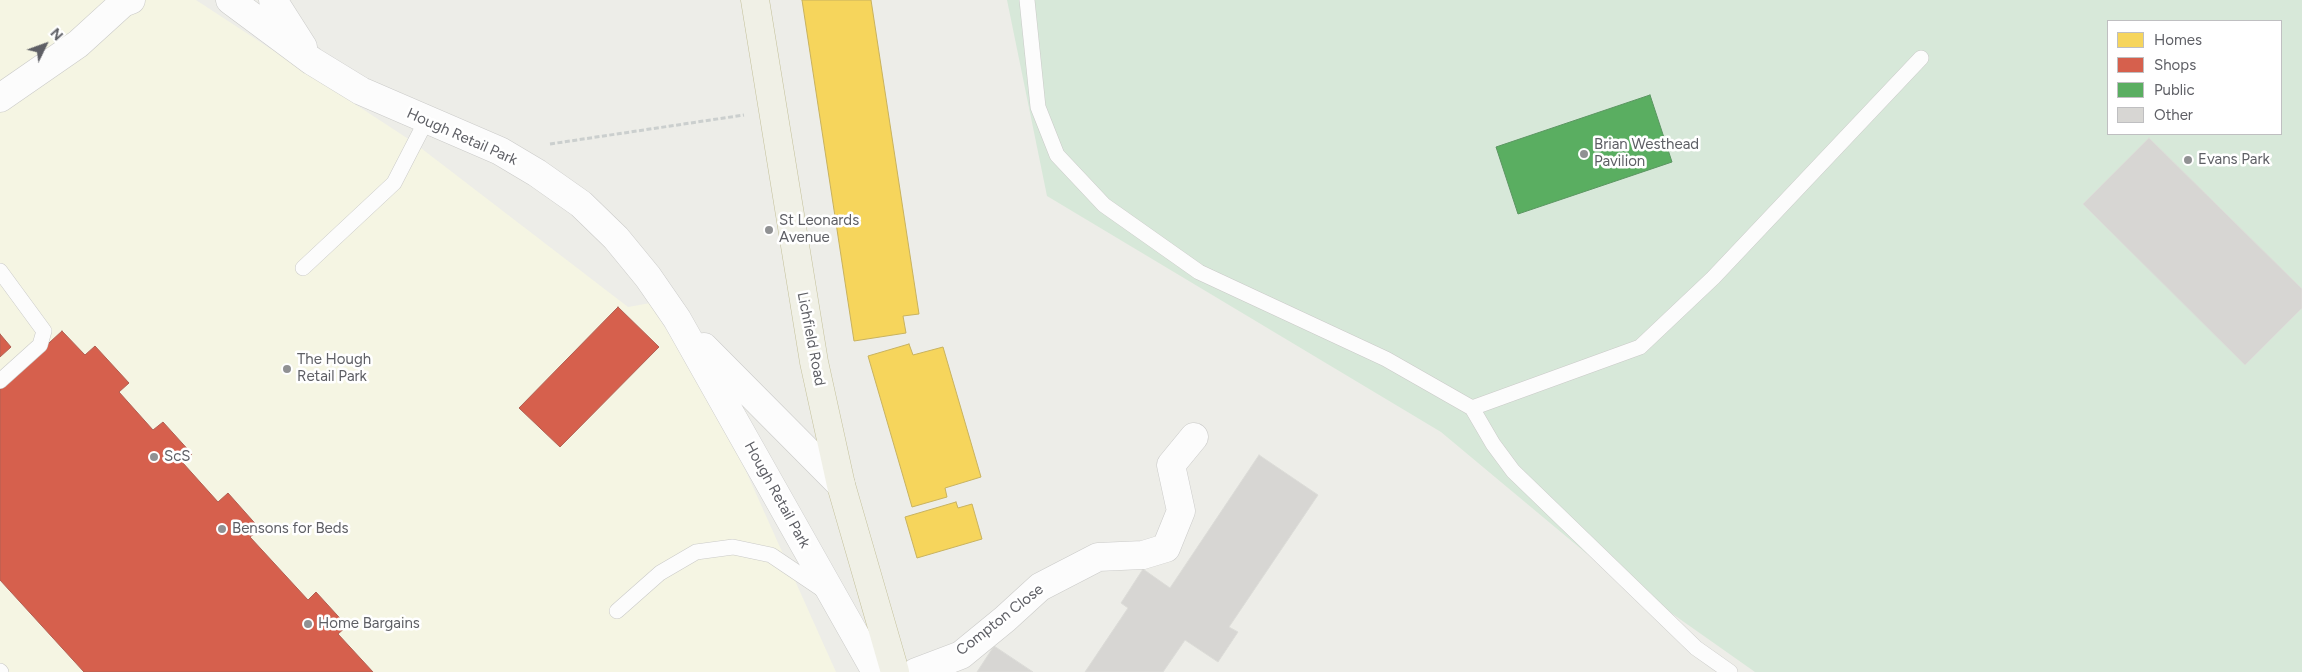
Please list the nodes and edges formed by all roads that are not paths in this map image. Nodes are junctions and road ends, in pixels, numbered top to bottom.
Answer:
1 (230, 0) edge
2 (273, 0) edge
3 (756, 0) edge
4 (1026, 0) edge
5 (126, 1) edge
6 (1921, 58) dead end
7 (312, 61) junction
8 (0, 98) edge
9 (426, 121) junction
10 (303, 268) dead end
11 (0, 271) edge
12 (677, 319) junction
13 (0, 381) edge
14 (1472, 408) junction
15 (1194, 437) dead end
16 (841, 485) junction
17 (833, 597) junction
18 (617, 611) dead end
19 (876, 672) edge
20 (894, 672) edge
21 (916, 672) edge
22 (1730, 672) edge

1 - 7 street, Hough Retail Park
2 - 7 street
3 - 16 highway, Lichfield Road
4 - 14 lane
5 - 8 street
6 - 14 lane
7 - 9 street, Hough Retail Park
9 - 10 lane
9 - 12 street, Hough Retail Park
11 - 13 lane
12 - 16 street, Hough Retail Park
12 - 17 street, Hough Retail Park
14 - 22 lane
15 - 21 street, Compton Close
16 - 20 highway, Lichfield Road
17 - 18 lane
17 - 19 street, Hough Retail Park

